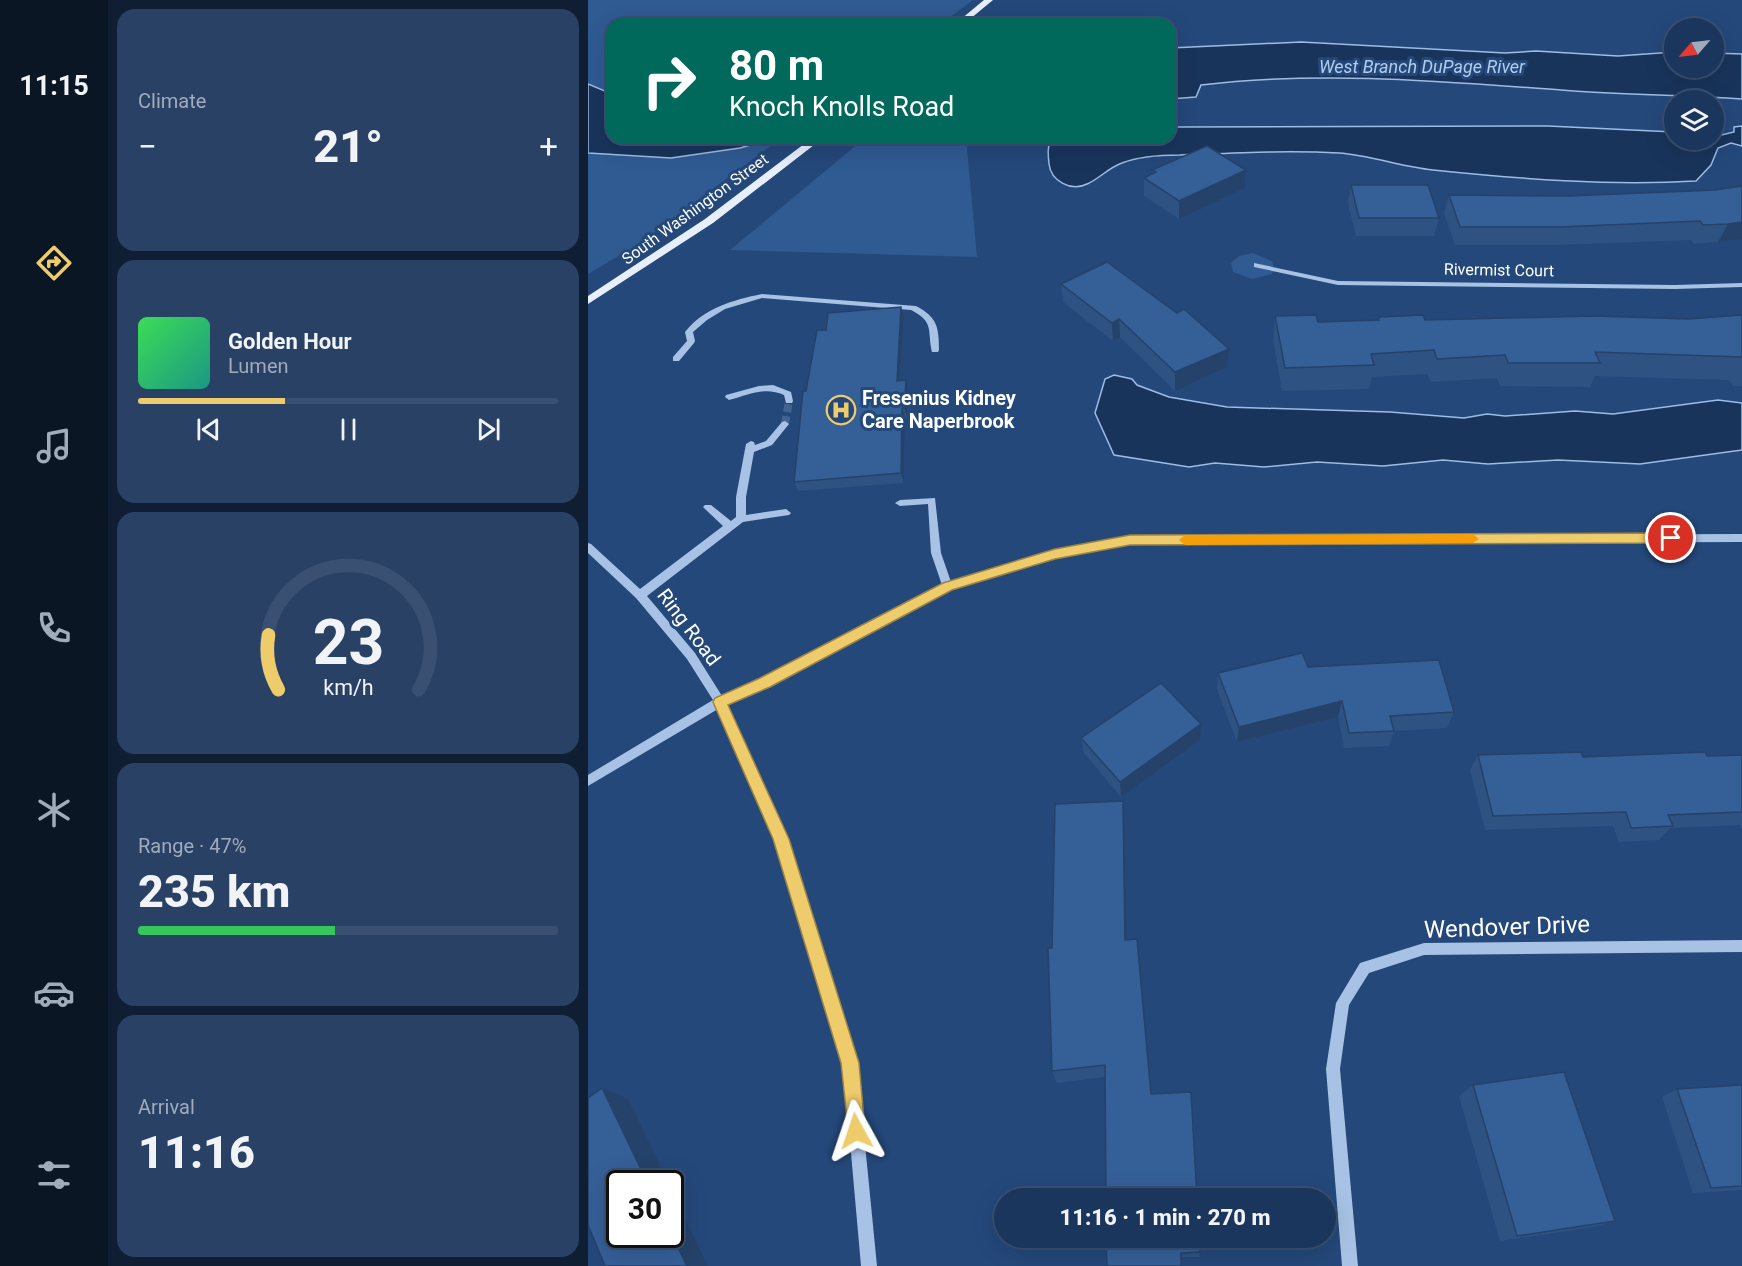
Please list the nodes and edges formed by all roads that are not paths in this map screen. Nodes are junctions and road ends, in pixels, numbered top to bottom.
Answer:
1 (989, 0) edge
2 (966, 18) edge
3 (810, 144) edge
4 (1257, 266) dead end
5 (1742, 285) edge
6 (588, 301) edge
7 (935, 350) dead end
8 (676, 359) dead end
9 (729, 397) dead end
10 (789, 402) dead end
11 (784, 424) tunnel mouth
12 (900, 503) dead end
13 (708, 507) dead end
14 (786, 513) dead end
15 (741, 519) junction
16 (730, 526) junction
17 (1742, 538) edge
18 (588, 546) edge
19 (948, 586) junction
20 (640, 595) junction
21 (720, 702) junction
22 (588, 781) edge
23 (1742, 946) edge
24 (869, 1266) edge
25 (1350, 1266) edge

1 - 2 main road
3 - 6 main road, South Washington Street
4 - 5 street, Rivermist Court
7 - 8 street
9 - 10 street
11 - 15 street
12 - 19 street
13 - 16 street
14 - 15 street
15 - 16 street
16 - 20 street
17 - 19 street
18 - 20 street, Ring Road
19 - 21 street
20 - 21 street, Ring Road
21 - 22 street
21 - 24 street, Ring Road
23 - 25 street, Wendover Drive

